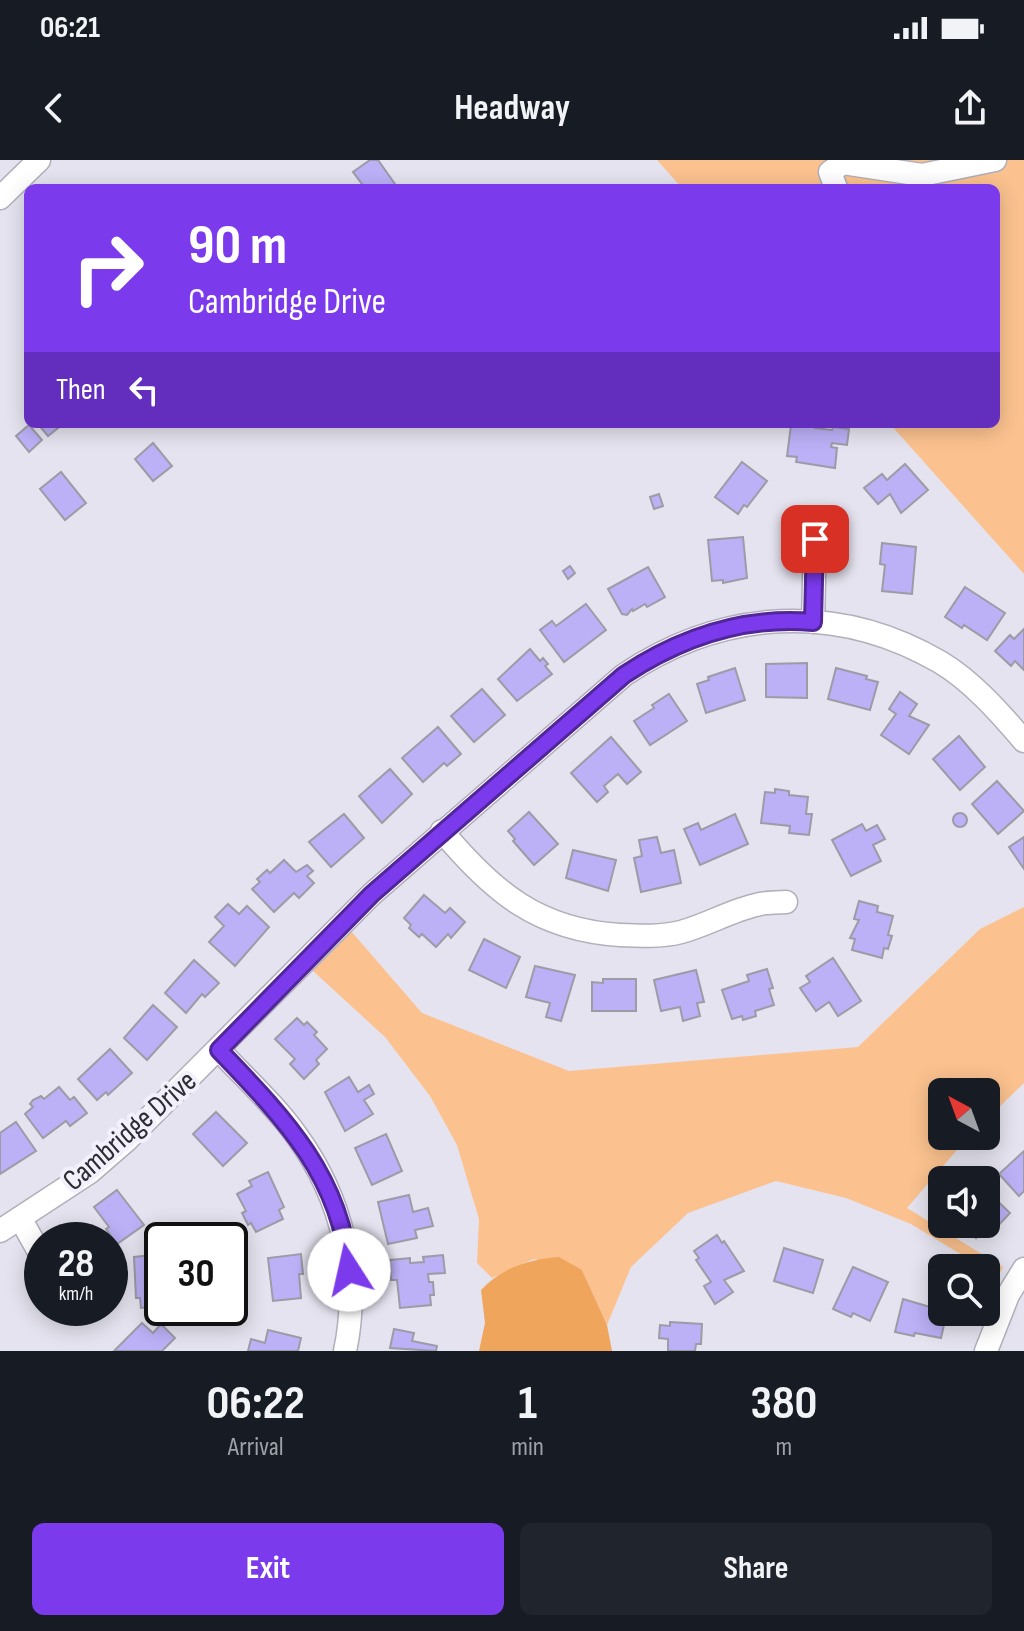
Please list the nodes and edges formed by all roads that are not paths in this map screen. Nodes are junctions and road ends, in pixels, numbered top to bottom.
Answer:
1 (39, 160) edge
2 (995, 160) edge
3 (834, 184) edge
4 (0, 198) edge
5 (815, 539) dead end
6 (813, 622) junction
7 (1024, 741) edge
8 (442, 831) junction
9 (786, 902) dead end
10 (219, 1050) junction
11 (20, 1218) junction
12 (24, 1225) edge
13 (0, 1231) edge
14 (1024, 1269) edge
15 (345, 1351) edge
16 (986, 1351) edge

1 - 4 street
2 - 3 street
5 - 6 street
6 - 7 street, Cambridge Drive
6 - 8 street, Cambridge Drive
8 - 9 street
8 - 10 street, Cambridge Drive
10 - 11 street, Cambridge Drive
10 - 15 street
11 - 12 street
11 - 13 street, Cambridge Drive
14 - 16 street

